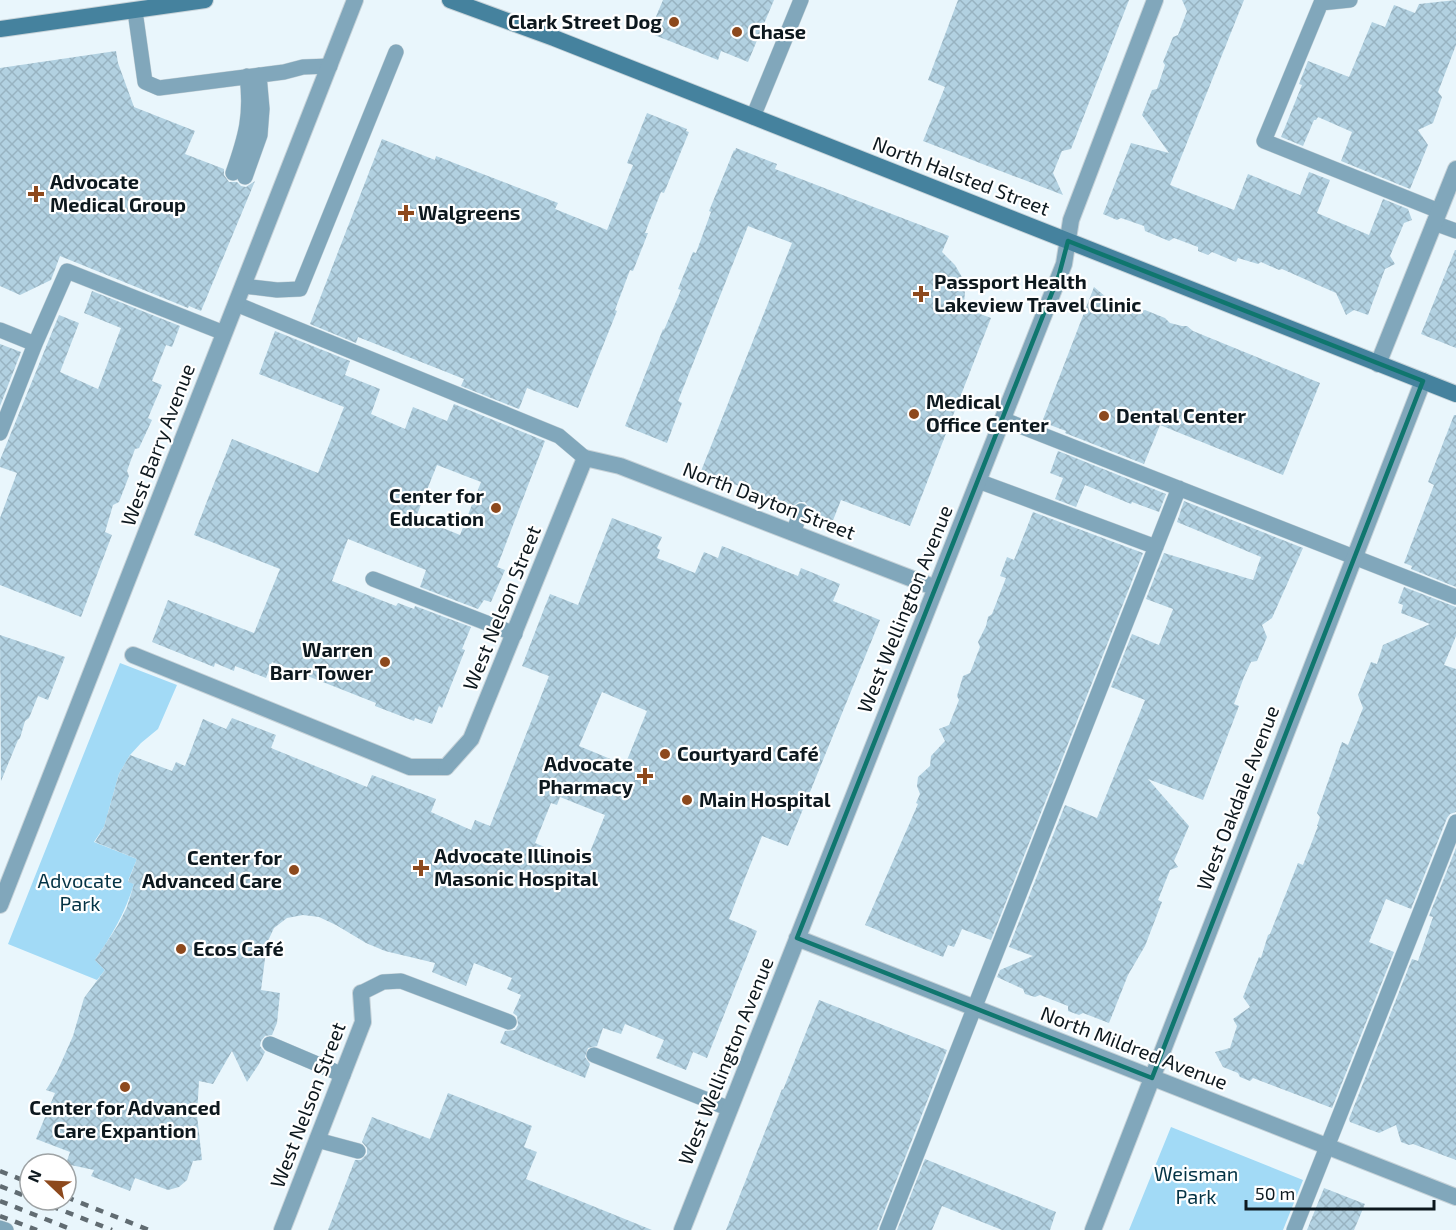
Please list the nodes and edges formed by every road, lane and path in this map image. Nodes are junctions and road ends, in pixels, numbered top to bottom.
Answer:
1 (205, 0) edge
2 (355, 0) edge
3 (450, 0) edge
4 (801, 0) edge
5 (1155, 0) edge
6 (1350, 0) edge
7 (135, 11) junction
8 (0, 29) edge
9 (396, 52) dead end
10 (330, 66) junction
11 (253, 75) junction
12 (753, 117) junction
13 (1456, 169) edge
14 (239, 175) dead end
15 (1437, 217) junction
16 (1456, 231) edge
17 (1068, 241) junction
18 (243, 286) junction
19 (236, 304) junction
20 (0, 330) edge
21 (224, 333) junction
22 (35, 345) junction
23 (1378, 364) junction
24 (1423, 381) junction
25 (1456, 394) edge
26 (1002, 419) junction
27 (0, 433) edge
28 (585, 458) junction
29 (978, 481) junction
30 (1179, 488) junction
31 (801, 511) dead end
32 (793, 533) junction
33 (1156, 547) junction
34 (1354, 557) junction
35 (374, 579) dead end
36 (936, 588) junction
37 (1456, 597) edge
38 (515, 634) junction
39 (133, 655) dead end
40 (1456, 822) edge
41 (0, 904) edge
42 (797, 938) junction
43 (361, 993) joint
44 (975, 1008) junction
45 (509, 1022) dead end
46 (270, 1044) dead end
47 (594, 1055) dead end
48 (343, 1075) junction
49 (1152, 1078) junction
50 (730, 1109) junction
51 (317, 1140) junction
52 (1327, 1147) junction
53 (358, 1151) dead end
54 (1456, 1197) edge
55 (0, 1228) edge
56 (6, 1230) edge
57 (282, 1230) edge
58 (682, 1230) edge
59 (887, 1230) edge
60 (1093, 1230) edge
61 (1294, 1230) edge

1 - 7 main road
2 - 10 street, West Barry Avenue
3 - 12 main road, North Halsted Street
4 - 12 lane
5 - 17 street, West Wellington Avenue
6 - 15 lane
7 - 8 main road
7 - 11 lane
9 - 18 lane
10 - 11 lane
10 - 18 street, West Barry Avenue
11 - 14 lane
12 - 17 main road, North Halsted Street
13 - 15 street
15 - 16 lane
15 - 23 street
17 - 23 main road, North Halsted Street
17 - 26 street, West Wellington Avenue
18 - 19 street, West Barry Avenue
19 - 21 street, West Barry Avenue
19 - 28 lane
20 - 22 lane
21 - 22 lane
21 - 41 street, West Barry Avenue
22 - 27 lane
23 - 24 main road, North Halsted Street
24 - 25 main road, North Halsted Street
24 - 34 street, West Oakdale Avenue
26 - 29 street, West Wellington Avenue
26 - 30 lane
28 - 32 street, North Dayton Street
28 - 38 street, West Nelson Street
29 - 33 lane
29 - 36 street, West Wellington Avenue
30 - 33 lane
30 - 34 lane
31 - 32 lane
32 - 36 street, North Dayton Street
33 - 44 lane
34 - 37 lane
34 - 49 street, West Oakdale Avenue
35 - 38 lane
36 - 42 street, West Wellington Avenue
38 - 39 street, West Nelson Street
40 - 52 lane
42 - 44 street, North Mildred Avenue
42 - 50 street, West Wellington Avenue
43 - 45 lane
43 - 48 street, West Nelson Street
44 - 49 street, North Mildred Avenue
44 - 59 lane
46 - 48 lane
47 - 50 lane
48 - 51 street, West Nelson Street
49 - 52 street, North Mildred Avenue
49 - 60 street, West Oakdale Avenue
50 - 58 street, West Wellington Avenue
51 - 53 lane
51 - 57 street, West Nelson Street
52 - 54 street, North Mildred Avenue
52 - 61 lane
55 - 56 lane

